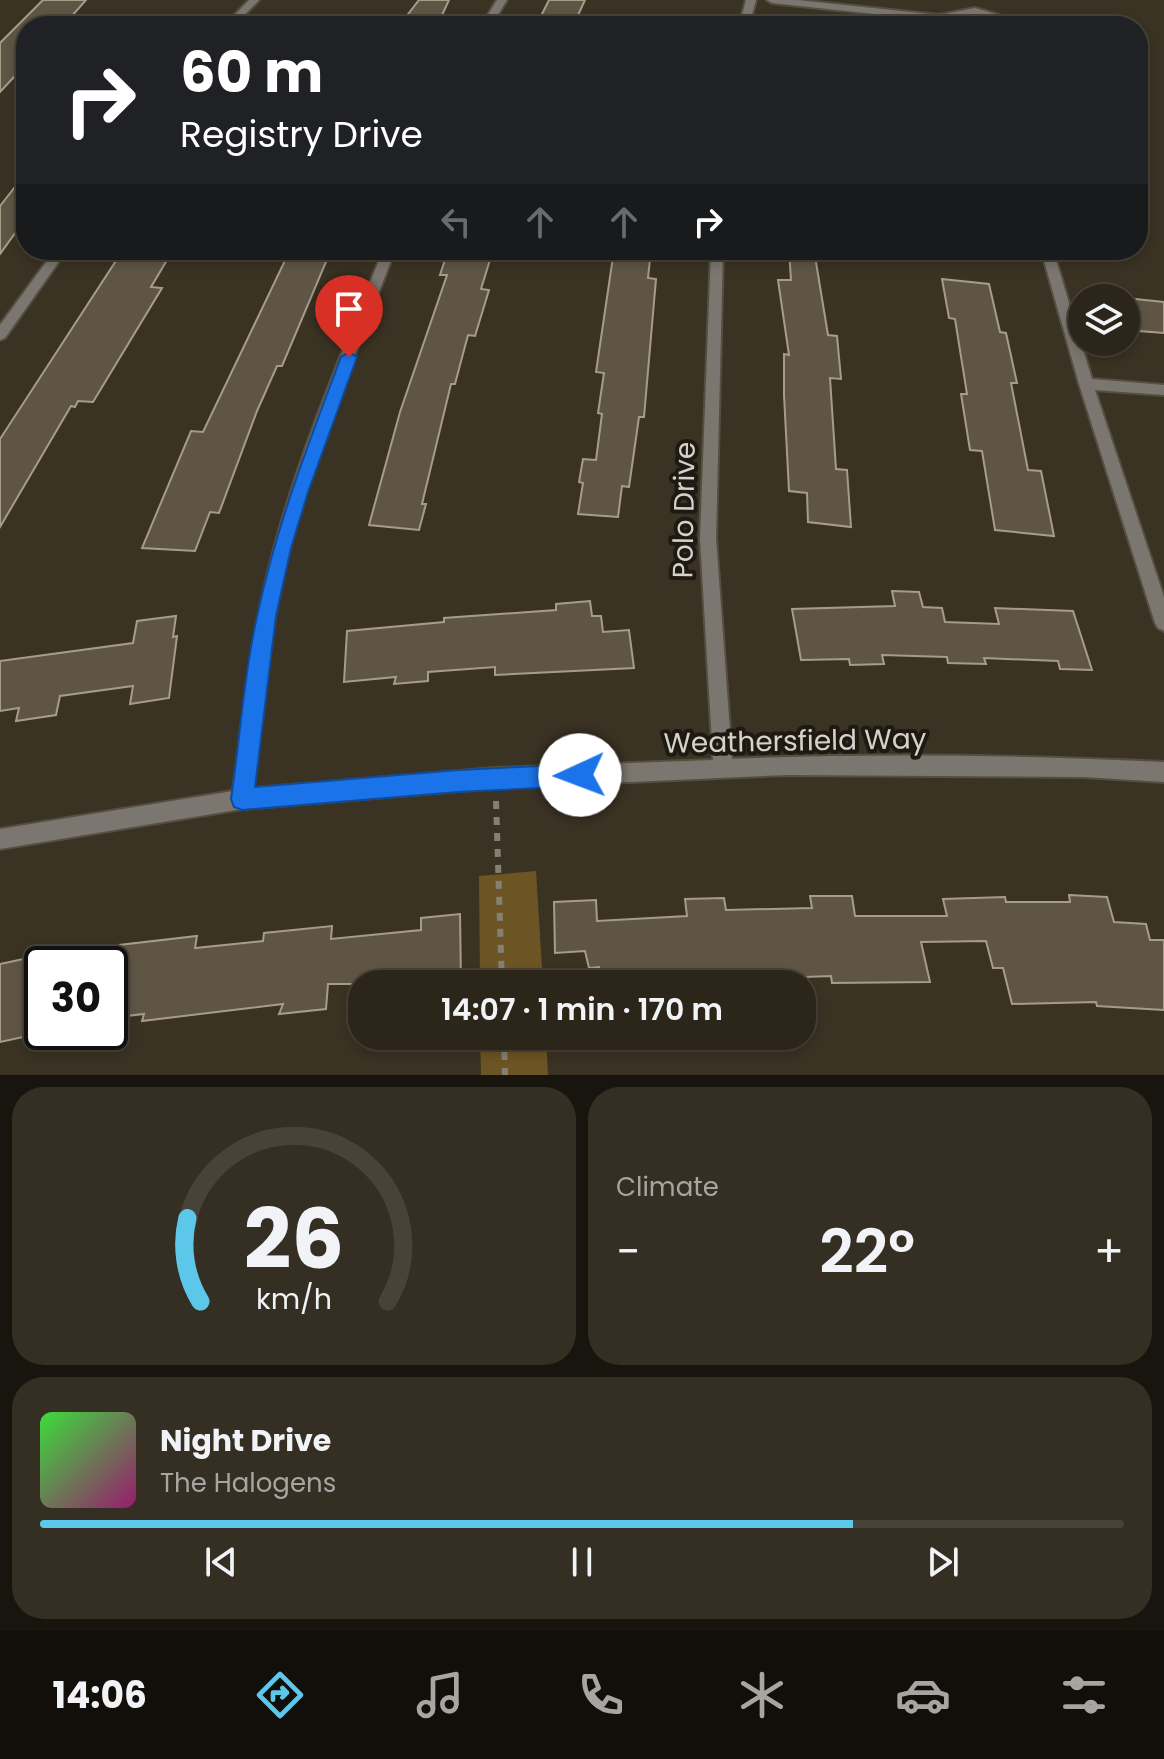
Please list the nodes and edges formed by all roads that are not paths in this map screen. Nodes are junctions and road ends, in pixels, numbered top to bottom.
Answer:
1 (254, 0) edge
2 (772, 0) edge
3 (239, 16) edge
4 (920, 16) edge
5 (949, 16) edge
6 (992, 16) edge
7 (54, 260) edge
8 (385, 260) edge
9 (717, 260) edge
10 (1050, 260) edge
11 (0, 335) edge
12 (1086, 384) junction
13 (1164, 390) edge
14 (1164, 623) edge
15 (723, 770) junction
16 (1164, 772) edge
17 (242, 799) junction
18 (0, 839) edge

1 - 3 street
2 - 4 street
5 - 6 street
7 - 11 street
8 - 17 street
9 - 15 street, Polo Drive
10 - 12 street
12 - 13 street
12 - 14 street
15 - 16 street, Weathersfield Way
15 - 17 street, Weathersfield Way
17 - 18 street, Weathersfield Way

